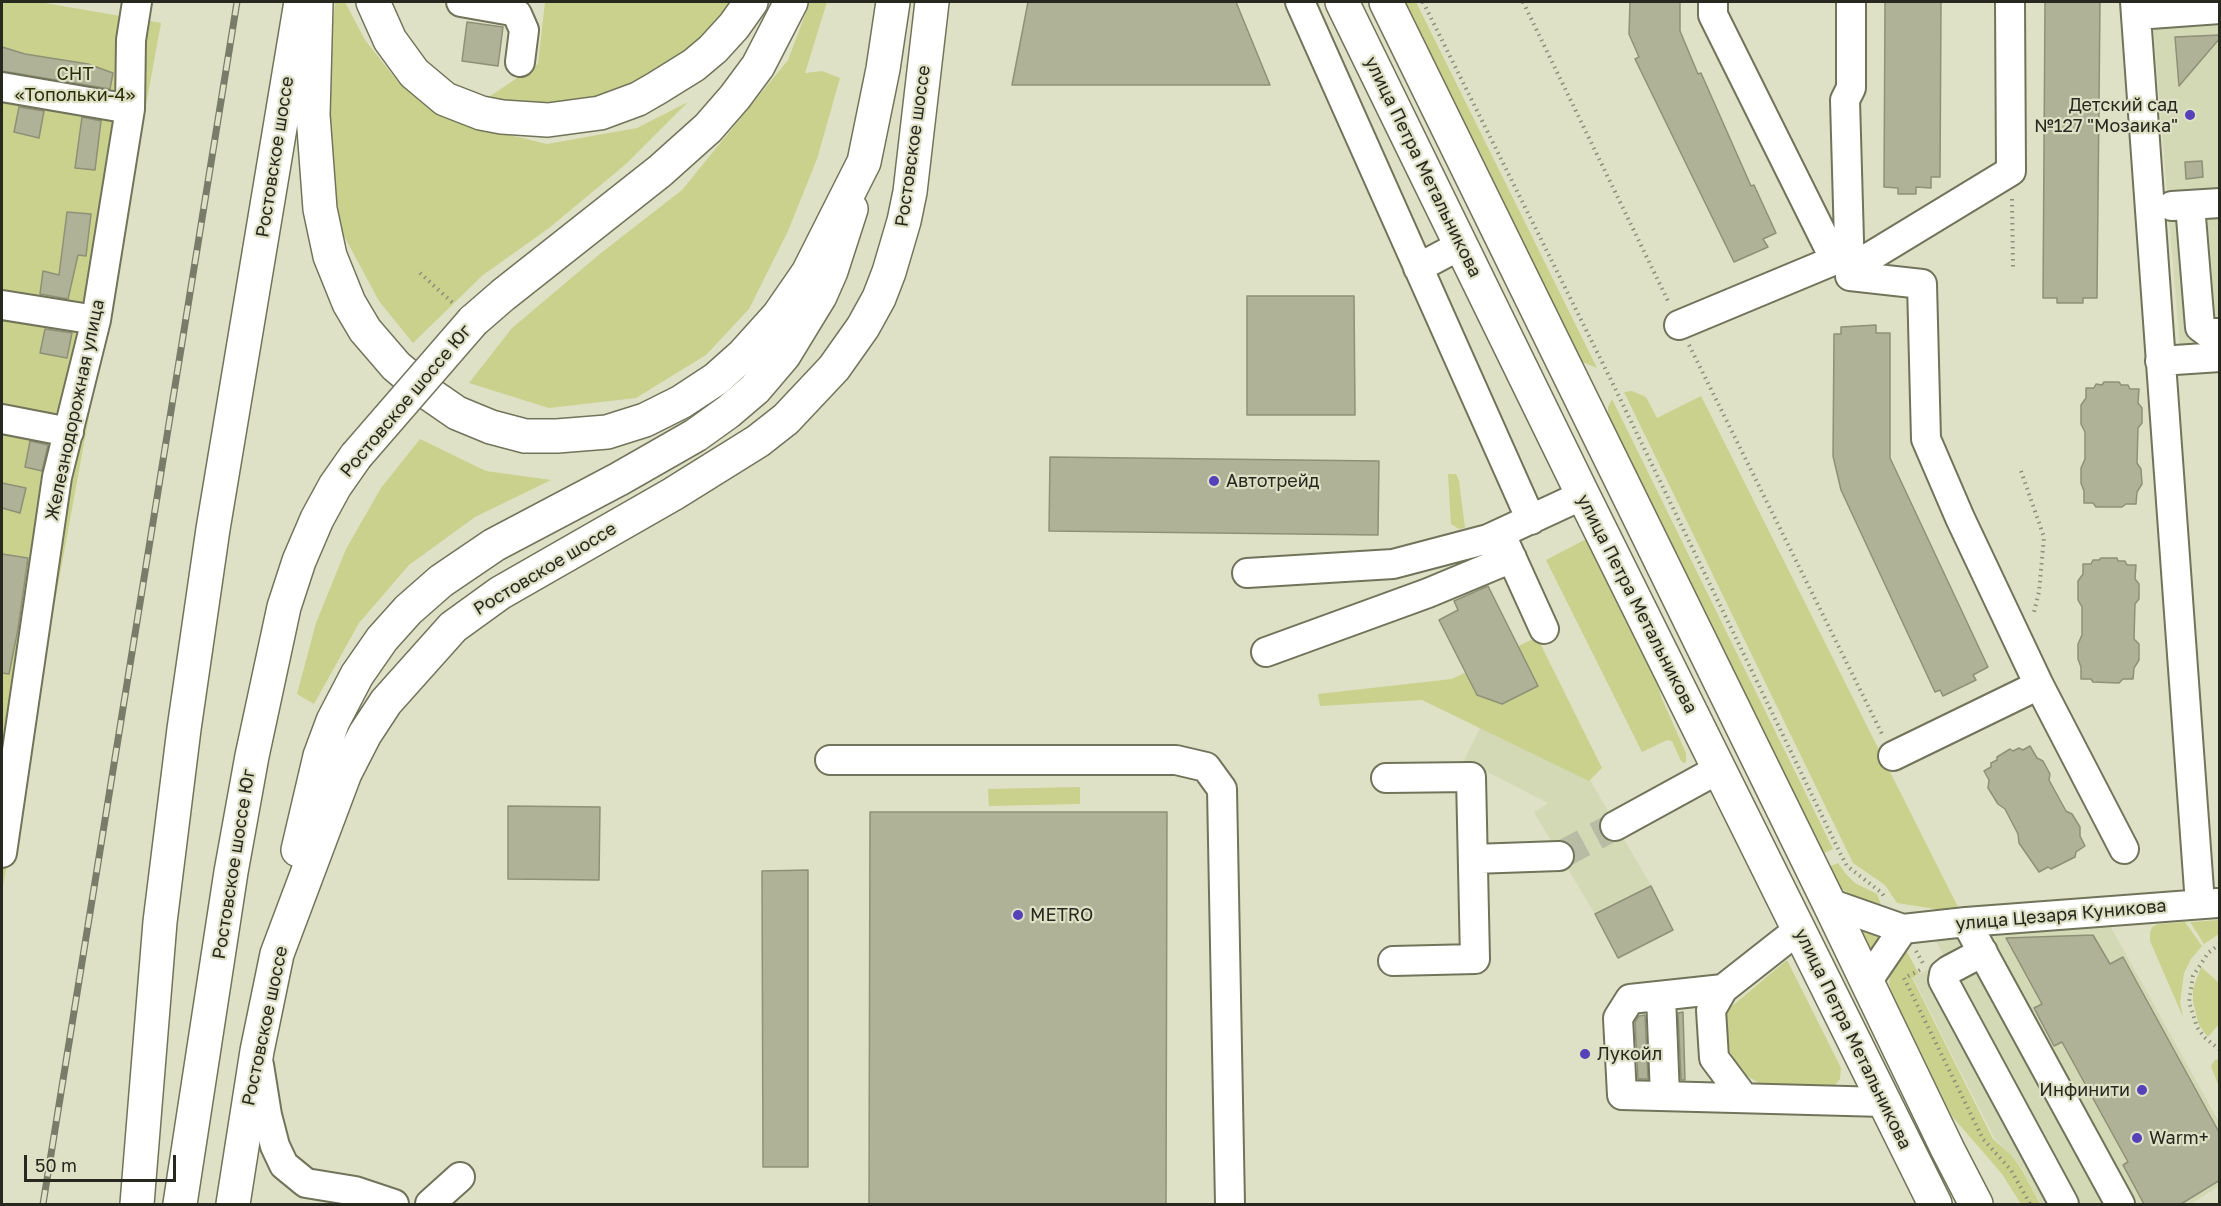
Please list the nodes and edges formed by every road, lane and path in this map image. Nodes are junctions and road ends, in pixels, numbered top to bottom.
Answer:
1 (137, 2) edge
2 (301, 2) edge
3 (316, 2) edge
4 (373, 2) edge
5 (461, 2) edge
6 (751, 2) edge
7 (791, 2) edge
8 (893, 2) edge
9 (932, 2) edge
10 (1300, 2) edge
11 (1342, 2) edge
12 (1386, 2) edge
13 (1423, 2) edge
14 (1523, 2) edge
15 (1713, 2) edge
16 (1851, 2) edge
17 (2010, 2) edge
18 (2179, 7) edge
19 (2136, 8) edge
20 (2220, 9) edge
21 (520, 62) dead end
22 (2, 87) edge
23 (130, 109) junction
24 (864, 162) junction
25 (2011, 171) junction
26 (2220, 203) edge
27 (2190, 205) junction
28 (2150, 208) junction
29 (1461, 245) junction
30 (1842, 260) junction
31 (1418, 268) junction
32 (2013, 268) dead end
33 (420, 273) dead end
34 (2, 305) edge
35 (96, 320) junction
36 (473, 321) junction
37 (1679, 325) junction
38 (2220, 333) edge
39 (2220, 357) edge
40 (2160, 361) junction
41 (2, 419) edge
42 (69, 432) junction
43 (2021, 471) dead end
44 (1583, 495) junction
45 (1531, 520) junction
46 (1506, 546) junction
47 (1247, 573) dead end
48 (1544, 629) dead end
49 (2023, 651) junction
50 (1266, 652) dead end
51 (2039, 685) junction
52 (1893, 756) joint
53 (830, 760) dead end
54 (1719, 770) junction
55 (1386, 778) dead end
56 (1615, 826) tunnel mouth
57 (2124, 849) dead end
58 (2, 853) edge
59 (1559, 856) tunnel mouth
60 (1473, 859) junction
61 (1829, 903) junction
62 (2210, 903) edge
63 (1966, 922) junction
64 (1903, 929) junction
65 (1798, 930) junction
66 (2220, 944) edge
67 (1983, 952) junction
68 (277, 954) junction
69 (1393, 962) dead end
70 (1867, 982) junction
71 (1723, 989) junction
72 (1662, 996) junction
73 (2220, 1050) edge
74 (257, 1051) junction
75 (1665, 1096) junction
76 (1744, 1098) junction
77 (1884, 1102) junction
78 (460, 1177) dead end
79 (137, 1204) edge
80 (180, 1204) edge
81 (232, 1204) edge
82 (394, 1204) edge
83 (430, 1204) edge
84 (1230, 1204) edge
85 (1935, 1204) edge
86 (1976, 1204) edge
87 (2030, 1204) edge
88 (2064, 1204) edge
89 (2120, 1204) edge

1 - 23 street, Железнодорожная улица
2 - 79 main road, Ростовское шоссе
3 - 24 main road
4 - 6 main road
5 - 21 street
7 - 36 main road, Ростовское шоссе Юг
8 - 24 main road
9 - 68 main road, Ростовское шоссе
10 - 31 street
11 - 29 main road, улица Петра Метальникова
12 - 61 main road, улица Петра Метальникова
13 - 64 path
14 - 37 path
15 - 30 street
16 - 30 street
17 - 25 street
18 - 19 street
18 - 20 street
19 - 28 street
22 - 23 street
23 - 35 street, Железнодорожная улица
24 - 68 main road
25 - 30 street
25 - 32 path
26 - 27 street
27 - 28 street
27 - 38 street
28 - 40 street
29 - 31 street
29 - 44 main road, улица Петра Метальникова
30 - 37 street
30 - 49 street
31 - 45 street
33 - 36 path
34 - 35 street
35 - 42 street, Железнодорожная улица
36 - 80 main road, Ростовское шоссе Юг, bridge
37 - 52 path
39 - 40 street
40 - 62 street
41 - 42 street
42 - 58 street, Железнодорожная улица
43 - 49 path
44 - 45 street
44 - 54 main road, улица Петра Метальникова
45 - 46 street
46 - 47 street
46 - 48 street
46 - 50 street
49 - 51 street
51 - 52 street
51 - 57 street
53 - 84 street
54 - 56 street
54 - 65 main road, улица Петра Метальникова
55 - 60 street
59 - 60 street
60 - 69 street
61 - 64 street
61 - 70 main road, улица Петра Метальникова
62 - 63 street, улица Цезаря Куникова
63 - 64 street, улица Цезаря Куникова
63 - 67 street
64 - 70 street
64 - 87 path
65 - 71 street
65 - 77 main road, улица Петра Метальникова
66 - 73 path
67 - 88 street
67 - 89 street
68 - 74 main road, Ростовское шоссе
70 - 86 main road, улица Петра Метальникова
71 - 72 street
71 - 76 street
72 - 75 street
72 - 75 street
74 - 81 main road, Ростовское шоссе
74 - 82 street
75 - 76 street
76 - 77 street
77 - 85 main road, улица Петра Метальникова
78 - 83 street

